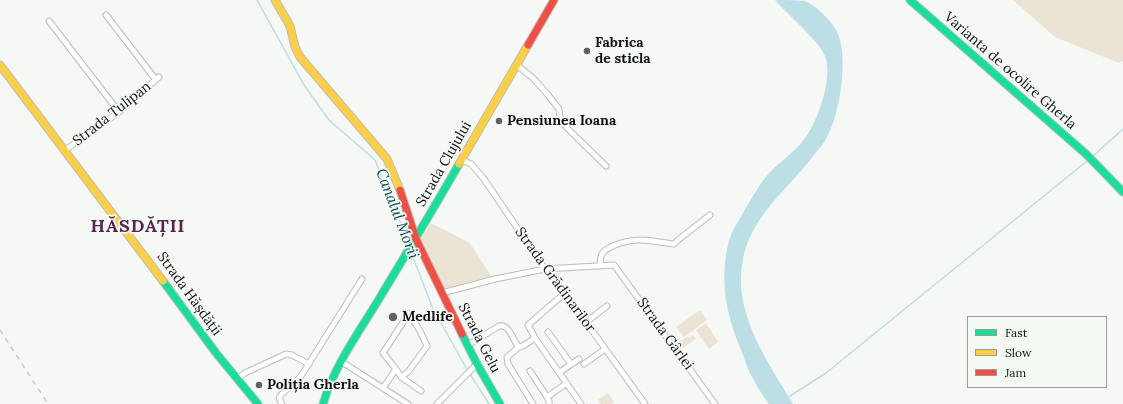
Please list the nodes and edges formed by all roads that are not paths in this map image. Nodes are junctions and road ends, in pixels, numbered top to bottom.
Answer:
1 (275, 0) edge
2 (554, 0) edge
3 (910, 0) edge
4 (106, 14) dead end
5 (49, 20) dead end
6 (0, 65) edge
7 (517, 65) junction
8 (119, 112) junction
9 (64, 151) junction
10 (462, 160) junction
11 (606, 166) dead end
12 (1123, 192) edge
13 (710, 215) dead end
14 (414, 242) junction
15 (600, 265) junction
16 (545, 269) junction
17 (362, 279) dead end
18 (442, 293) junction
19 (565, 293) junction
20 (607, 306) dead end
21 (585, 323) junction
22 (548, 332) dead end
23 (535, 338) junction
24 (468, 345) junction
25 (519, 347) junction
26 (604, 349) junction
27 (579, 359) dead end
28 (342, 362) junction
29 (309, 364) junction
30 (477, 364) junction
31 (571, 364) junction
32 (584, 364) dead end
33 (396, 369) junction
34 (530, 371) dead end
35 (560, 372) junction
36 (401, 377) junction
37 (237, 379) junction
38 (567, 384) junction
39 (384, 388) junction
40 (421, 391) dead end
41 (547, 397) junction
42 (258, 404) edge
43 (282, 404) edge
44 (323, 404) edge
45 (408, 404) edge
46 (437, 404) edge
47 (500, 404) edge
48 (533, 404) edge
49 (549, 404) edge
50 (581, 404) edge
51 (644, 404) edge
52 (715, 404) edge

1 - 14 main road, Strada Gelu
2 - 7 main road, Strada Clujului
3 - 12 main road, Varianta de ocolire Gherla
4 - 8 street, Strada Tulipan
5 - 8 street
6 - 9 main road, Strada Hășdății
7 - 10 main road, Strada Clujului
7 - 11 street
8 - 9 street, Strada Tulipan
9 - 37 main road, Strada Hășdății
10 - 14 main road, Strada Clujului
10 - 16 street, Strada Grădinarilor
13 - 15 street
14 - 18 main road, Strada Gelu
14 - 28 main road, Strada Clujului
15 - 16 street
15 - 52 street, Strada Gârlei
16 - 18 street
16 - 19 street, Strada Grădinarilor
17 - 29 street
18 - 24 main road, Strada Gelu
19 - 21 street, Strada Grădinarilor
19 - 23 street
20 - 21 street
21 - 26 street, Strada Grădinarilor
22 - 31 street
23 - 25 street
23 - 35 street
24 - 25 street
24 - 30 main road, Strada Gelu
25 - 48 street
26 - 32 street
26 - 51 street, Strada Grădinarilor
27 - 31 street
28 - 39 street
28 - 44 main road, Strada Clujului
29 - 37 street
29 - 43 street
30 - 46 street
30 - 47 main road, Strada Gelu
31 - 35 street
33 - 36 street
33 - 36 street
33 - 39 street
34 - 41 street
35 - 38 street
36 - 40 street
37 - 42 main road, Strada Hășdății
38 - 41 street
38 - 50 street
39 - 45 street
41 - 49 street

